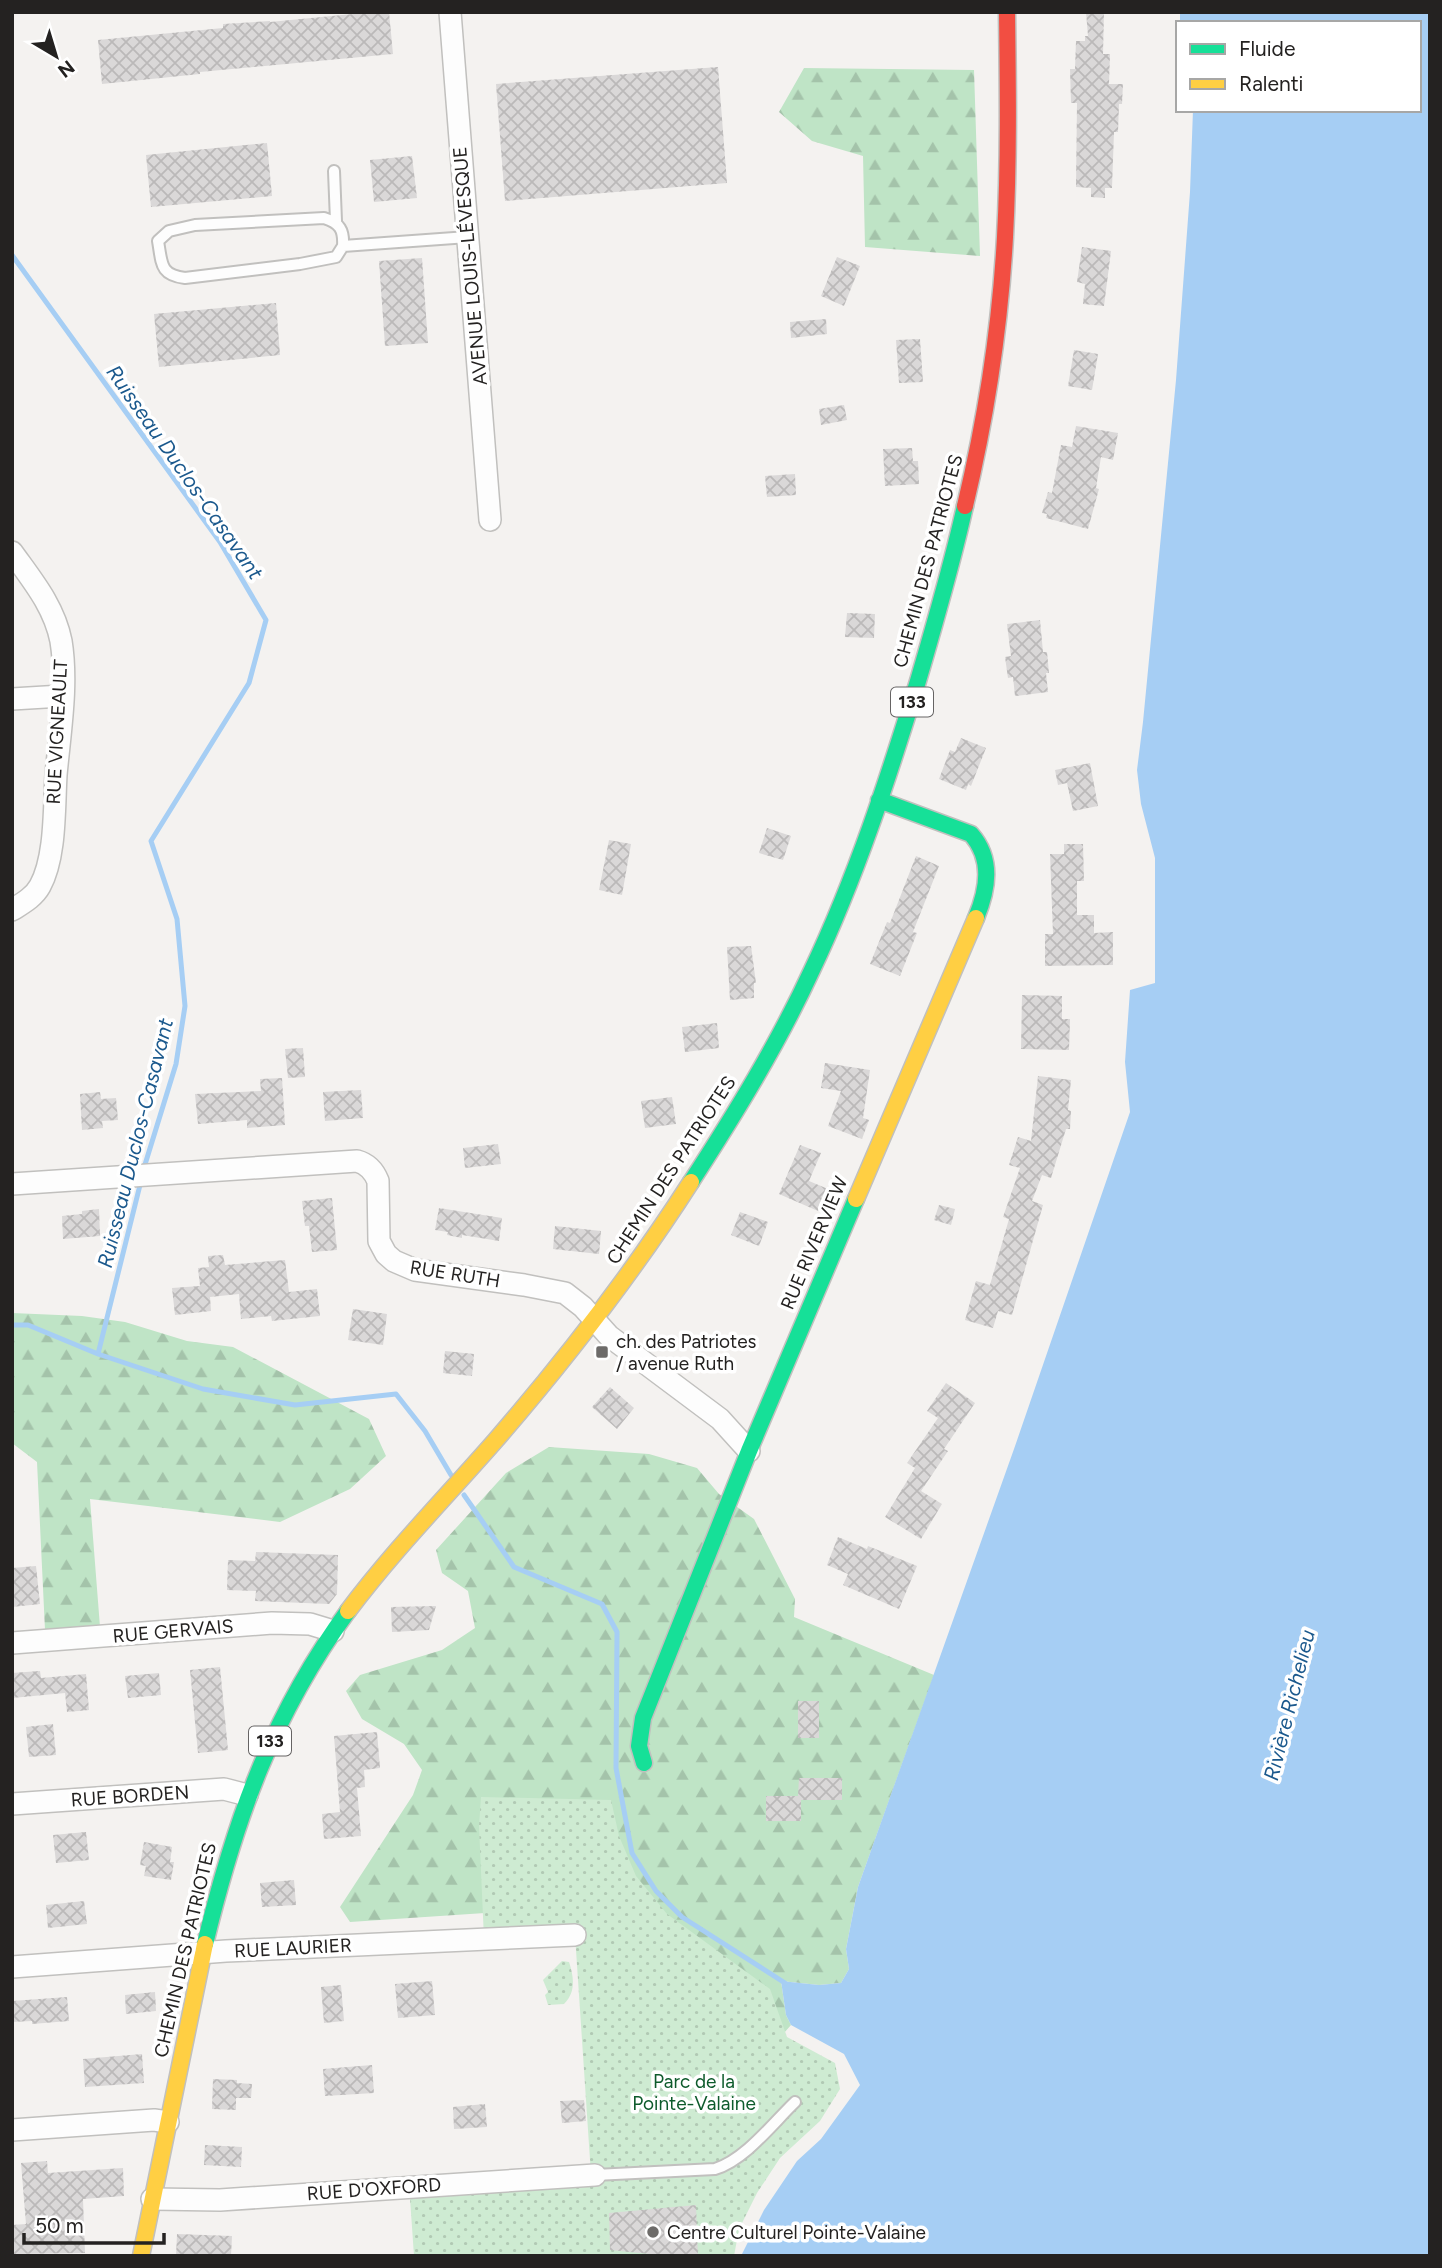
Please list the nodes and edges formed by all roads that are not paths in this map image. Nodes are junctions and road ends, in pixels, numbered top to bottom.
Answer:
1 (450, 12) edge
2 (1007, 12) edge
3 (334, 172) dead end
4 (336, 222) junction
5 (468, 237) junction
6 (343, 246) junction
7 (490, 520) dead end
8 (12, 552) edge
9 (62, 696) junction
10 (12, 699) edge
11 (879, 800) junction
12 (12, 910) edge
13 (12, 1184) edge
14 (594, 1321) junction
15 (749, 1451) junction
16 (333, 1632) junction
17 (12, 1643) edge
18 (644, 1763) dead end
19 (247, 1795) junction
20 (12, 1804) edge
21 (575, 1935) dead end
22 (203, 1953) junction
23 (12, 1967) edge
24 (795, 2102) dead end
25 (168, 2122) junction
26 (12, 2130) edge
27 (596, 2175) joint
28 (152, 2199) junction
29 (141, 2256) edge

1 - 5 street, AVENUE LOUIS-LÉVESQUE
2 - 11 main road, CHEMIN DES PATRIOTES / 133
3 - 4 lane
4 - 6 lane
4 - 6 lane
5 - 6 lane
5 - 7 street, AVENUE LOUIS-LÉVESQUE
8 - 9 street, RUE VIGNEAULT
9 - 10 street
9 - 12 street, RUE VIGNEAULT
11 - 14 main road, CHEMIN DES PATRIOTES / 133
11 - 15 main road, RUE RIVERVIEW
13 - 14 street, RUE RUTH
14 - 15 street, RUE RUTH
14 - 16 main road, CHEMIN DES PATRIOTES / 133
15 - 18 main road, RUE RIVERVIEW
16 - 17 street, RUE GERVAIS
16 - 19 main road, CHEMIN DES PATRIOTES / 133
19 - 20 street, RUE BORDEN
19 - 22 main road, CHEMIN DES PATRIOTES / 133
21 - 22 street, RUE LAURIER
22 - 23 street, RUE LAURIER
22 - 25 main road, CHEMIN DES PATRIOTES / 133
24 - 27 lane
25 - 26 street
25 - 28 main road, CHEMIN DES PATRIOTES / 133
27 - 28 street, RUE D'OXFORD
28 - 29 main road, CHEMIN DES PATRIOTES / 133

